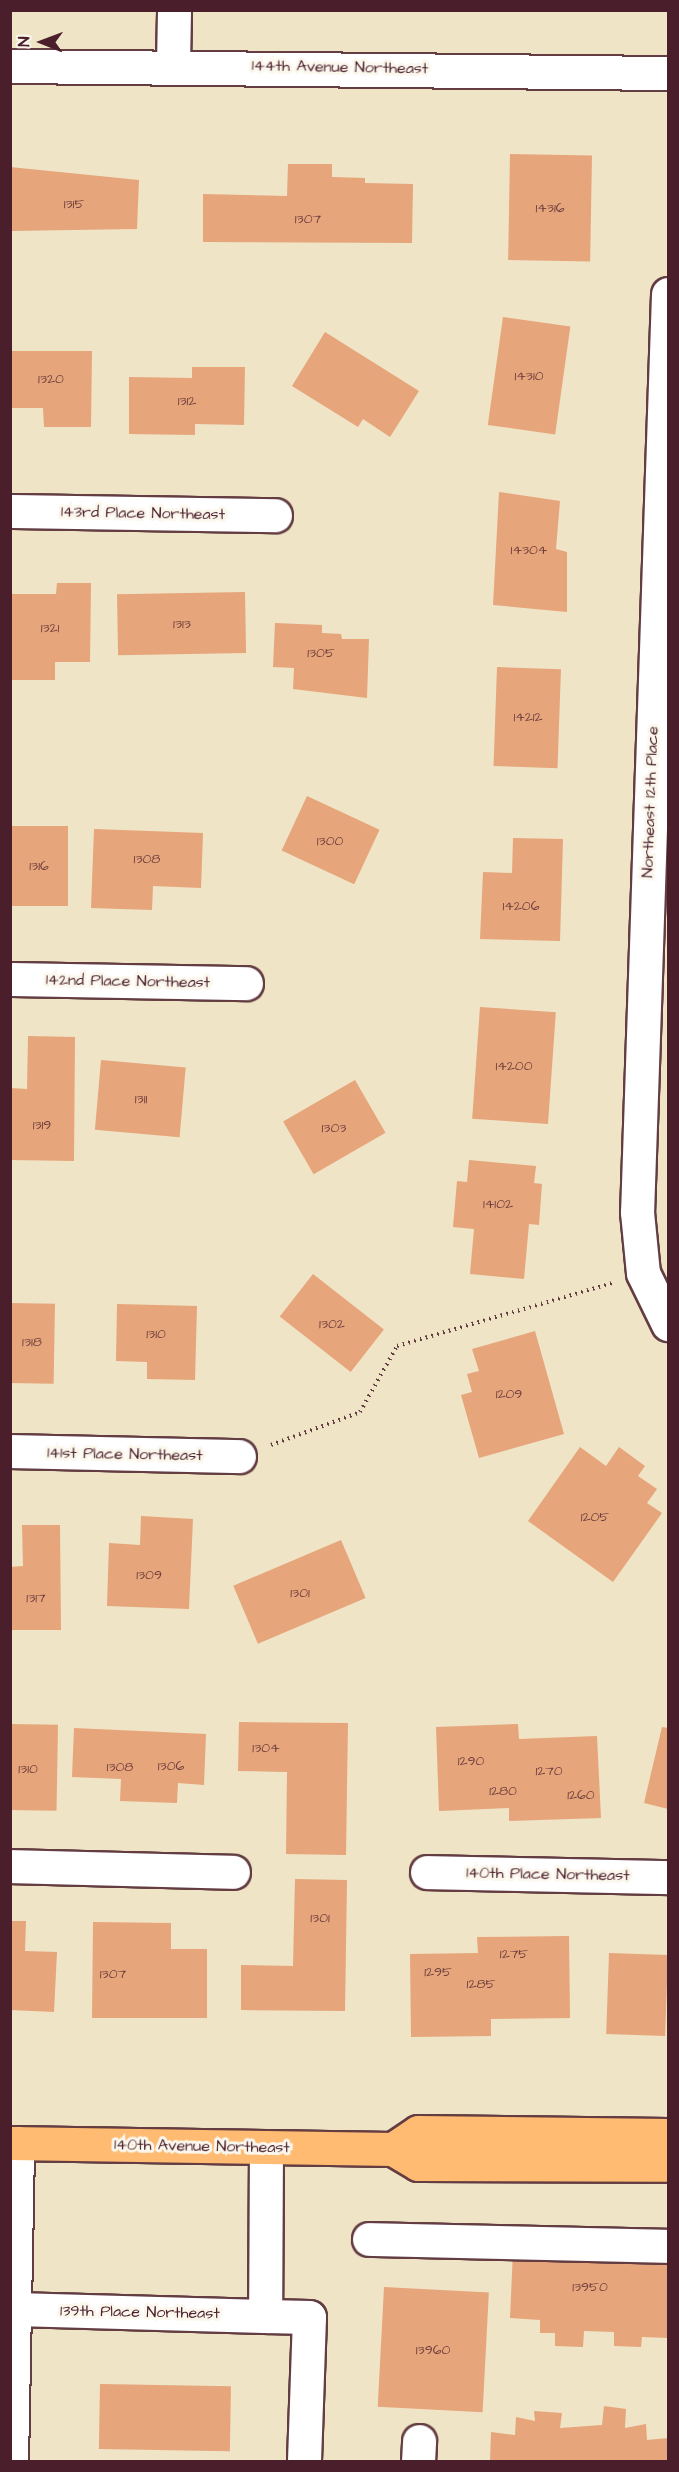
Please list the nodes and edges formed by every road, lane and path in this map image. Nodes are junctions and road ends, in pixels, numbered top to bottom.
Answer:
1 (174, 10) edge
2 (173, 64) junction
3 (10, 66) edge
4 (669, 73) edge
5 (669, 294) edge
6 (10, 512) edge
7 (275, 515) dead end
8 (10, 979) edge
9 (246, 983) dead end
10 (615, 1282) dead end
11 (663, 1316) edge
12 (10, 1451) edge
13 (239, 1456) joint
14 (10, 1866) edge
15 (232, 1872) dead end
16 (427, 1872) dead end
17 (669, 1876) edge
18 (669, 2135) edge
19 (14, 2143) edge
20 (266, 2147) junction
21 (393, 2149) junction
22 (669, 2165) edge
23 (369, 2239) dead end
24 (669, 2246) edge
25 (14, 2309) junction
26 (266, 2316) junction
27 (11, 2462) edge
28 (304, 2462) edge

1 - 2 street
2 - 3 street, 144th Avenue Northeast
2 - 4 street, 144th Avenue Northeast
5 - 11 street, Northeast 12th Place
6 - 7 street, 143rd Place Northeast
8 - 9 street, 142nd Place Northeast
10 - 13 path
12 - 13 street, 141st Place Northeast
14 - 15 street
16 - 17 street, 140th Place Northeast
18 - 21 main road
19 - 20 main road, 140th Avenue Northeast
19 - 25 street
20 - 21 main road, 140th Avenue Northeast
20 - 26 street
21 - 22 main road, 140th Avenue Northeast
23 - 24 street
25 - 26 street, 139th Place Northeast
25 - 27 street
26 - 28 street, 139th Place Northeast

